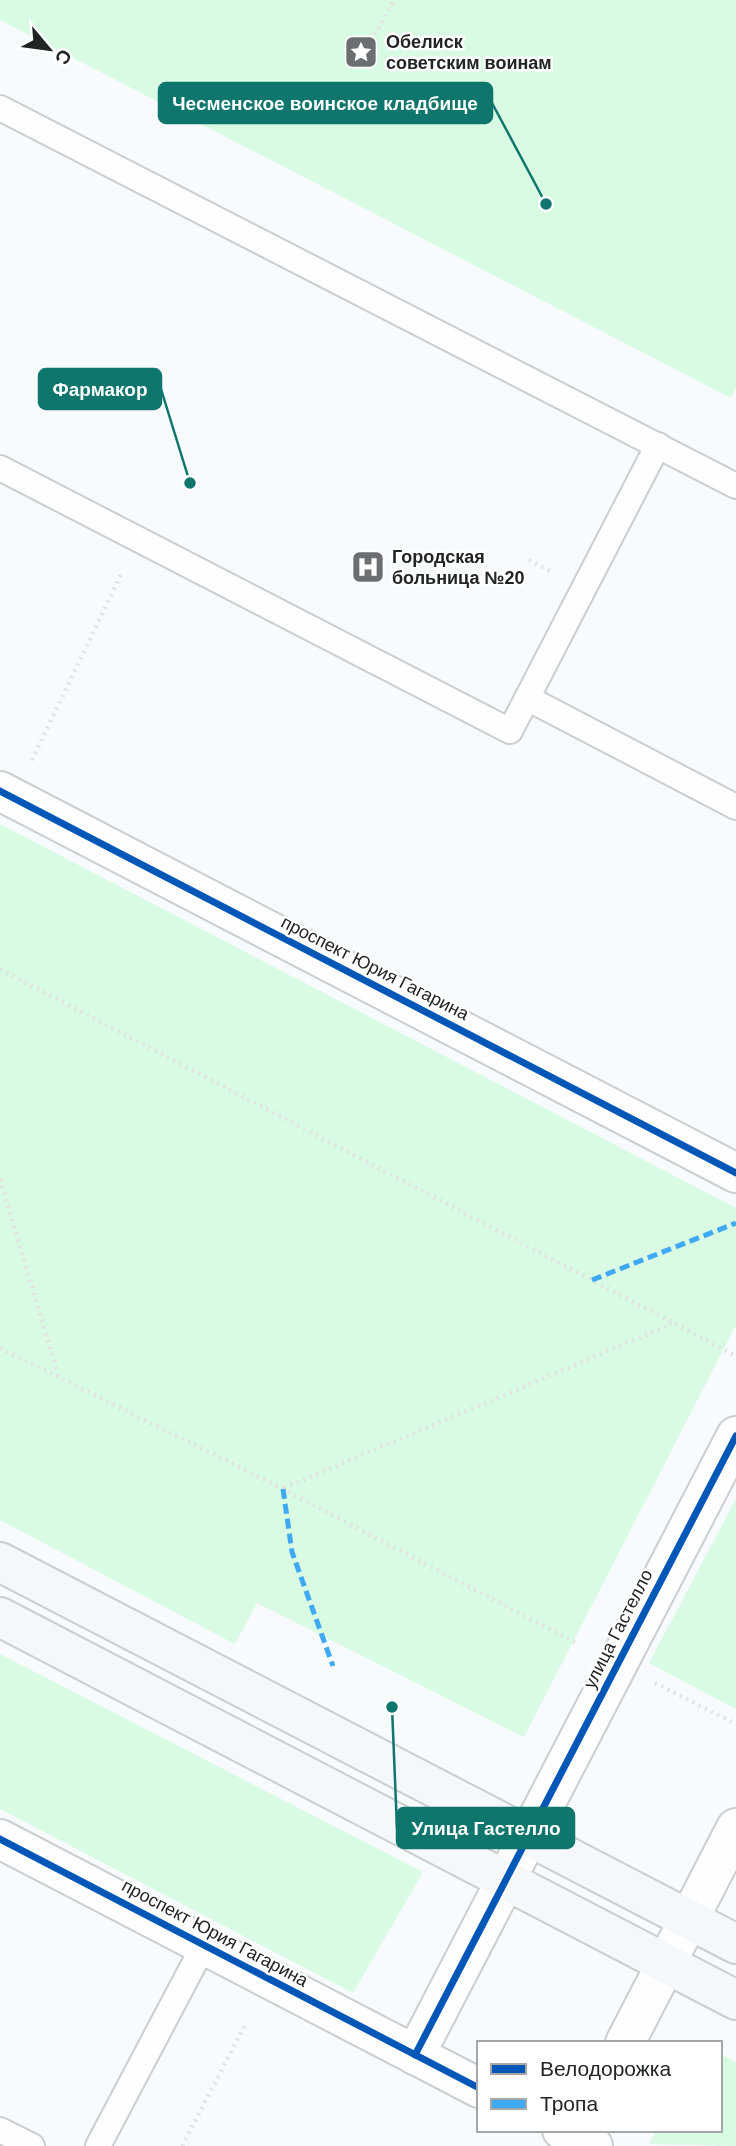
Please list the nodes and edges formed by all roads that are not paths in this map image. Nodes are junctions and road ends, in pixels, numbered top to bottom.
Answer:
1 (0, 108) edge
2 (658, 445) junction
3 (0, 468) edge
4 (736, 486) edge
5 (527, 698) junction
6 (13, 781) edge
7 (736, 807) edge
8 (736, 1173) edge
9 (736, 1436) edge
10 (0, 1562) edge
11 (0, 1617) edge
12 (736, 1828) edge
13 (529, 1836) junction
14 (0, 1839) edge
15 (506, 1879) junction
16 (689, 1920) junction
17 (736, 1944) edge
18 (204, 1945) junction
19 (667, 1963) junction
20 (736, 2000) edge
21 (626, 2041) edge
22 (415, 2055) junction
23 (477, 2087) edge
24 (0, 2130) edge
25 (32, 2146) edge
26 (98, 2146) edge

1 - 2 lane
2 - 4 lane
2 - 5 lane
3 - 5 lane
5 - 7 lane
6 - 8 street, проспект Юрия Гагарина
9 - 13 street, улица Гастелло
10 - 13 main road
11 - 15 main road
12 - 16 street
13 - 15 street
13 - 16 main road
14 - 18 street, проспект Юрия Гагарина
15 - 19 main road
15 - 22 street
16 - 17 main road
16 - 19 street
18 - 22 street, проспект Юрия Гагарина
18 - 26 lane
19 - 20 main road
19 - 21 street
22 - 23 street, проспект Юрия Гагарина
24 - 25 lane

